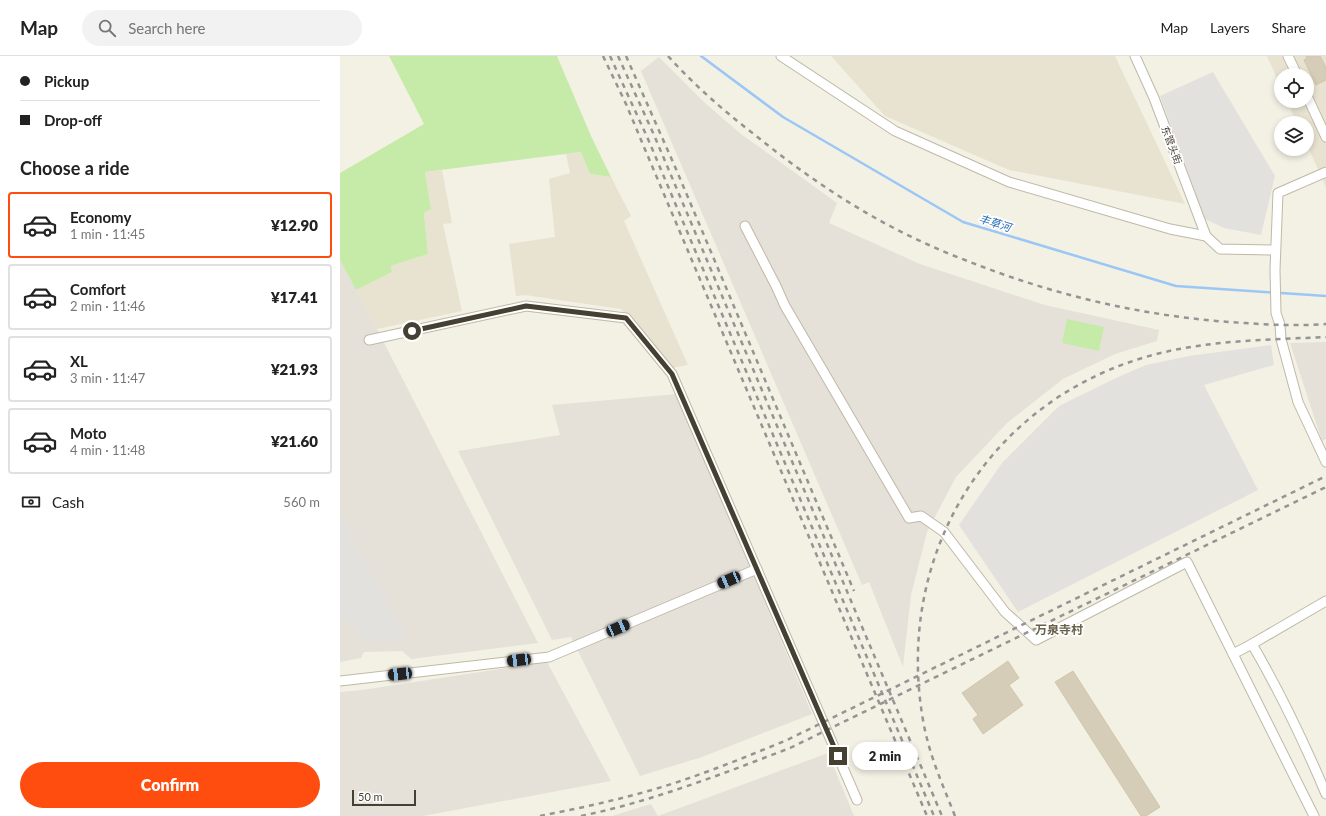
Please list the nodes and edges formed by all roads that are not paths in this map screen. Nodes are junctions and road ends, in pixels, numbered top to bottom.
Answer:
1 (781, 56) edge
2 (1135, 56) edge
3 (1288, 56) edge
4 (1294, 68) edge
5 (1313, 108) edge
6 (1326, 137) edge
7 (1326, 172) edge
8 (745, 226) dead end
9 (1206, 236) junction
10 (1275, 250) junction
11 (369, 340) dead end
12 (1326, 462) edge
13 (756, 569) junction
14 (1326, 601) edge
15 (1252, 644) junction
16 (1233, 654) junction
17 (340, 681) edge
18 (1326, 794) edge
19 (857, 800) dead end
20 (1314, 816) edge

1 - 9 street
2 - 9 street, 东管头街
3 - 4 street
5 - 6 street
7 - 10 street
8 - 16 street
9 - 10 street
10 - 12 street
11 - 13 street
13 - 17 street
13 - 19 street
14 - 15 street
15 - 16 street
15 - 18 street
16 - 20 street

